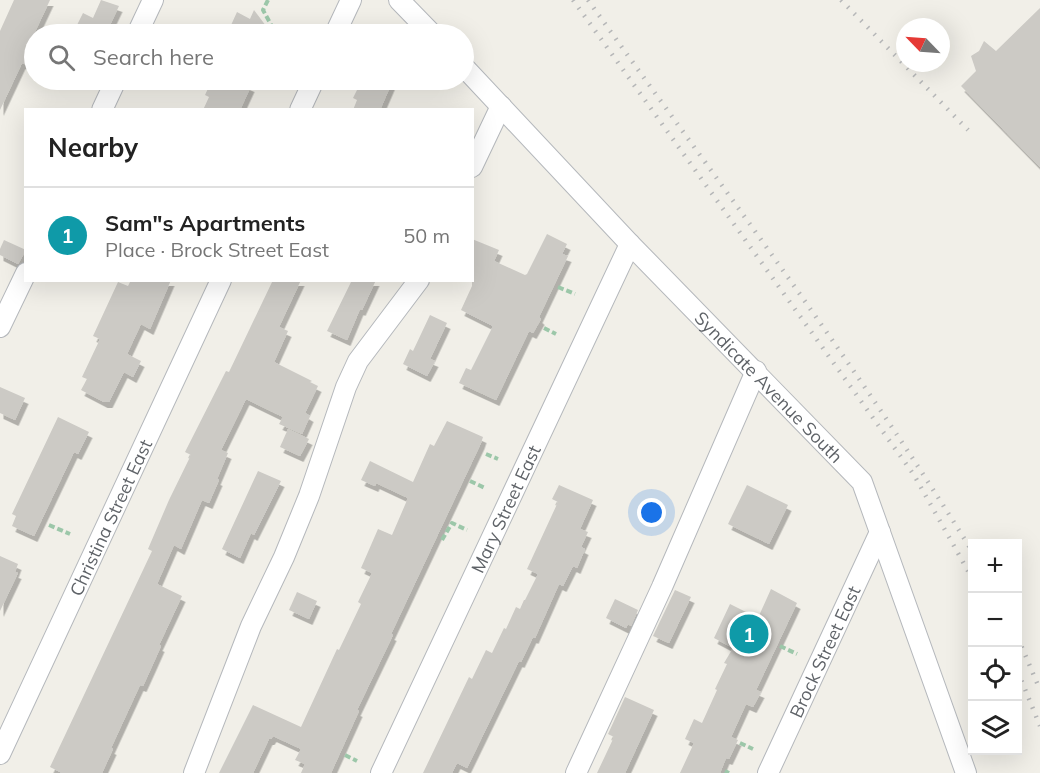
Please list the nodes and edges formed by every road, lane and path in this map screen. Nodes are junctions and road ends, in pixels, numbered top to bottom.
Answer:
1 (153, 0) edge
2 (268, 0) edge
3 (351, 0) edge
4 (399, 0) edge
5 (142, 24) edge
6 (271, 24) edge
7 (340, 24) edge
8 (422, 24) edge
9 (474, 78) edge
10 (111, 90) edge
11 (309, 90) edge
12 (501, 106) junction
13 (103, 108) edge
14 (301, 108) edge
15 (474, 163) edge
16 (630, 244) junction
17 (24, 277) edge
18 (220, 282) edge
19 (417, 282) edge
20 (558, 287) dead end
21 (575, 294) dead end
22 (0, 327) edge
23 (544, 328) dead end
24 (556, 334) dead end
25 (756, 371) junction
26 (486, 454) dead end
27 (498, 459) dead end
28 (470, 481) dead end
29 (484, 488) dead end
30 (48, 525) dead end
31 (467, 530) dead end
32 (880, 532) junction
33 (70, 534) dead end
34 (442, 540) dead end
35 (780, 646) dead end
36 (797, 654) dead end
37 (740, 743) dead end
38 (753, 749) dead end
39 (0, 754) edge
40 (345, 755) dead end
41 (357, 761) dead end
42 (194, 773) edge
43 (381, 773) edge
44 (576, 773) edge
45 (768, 773) edge
46 (966, 773) edge

1 - 5 street
2 - 6 path
3 - 7 street
4 - 8 street
9 - 12 street, Syndicate Avenue South
10 - 13 street
11 - 14 street
12 - 15 street
12 - 16 street, Syndicate Avenue South
16 - 25 street, Syndicate Avenue South
16 - 43 street, Mary Street East
17 - 22 street
18 - 39 street, Christina Street East
19 - 42 street
20 - 21 path
23 - 24 path
25 - 32 street, Syndicate Avenue South
25 - 44 street
26 - 27 path
28 - 29 path
30 - 33 path
31 - 34 path
32 - 45 street, Brock Street East
32 - 46 street, Syndicate Avenue South
35 - 36 path
37 - 38 path
40 - 41 path

